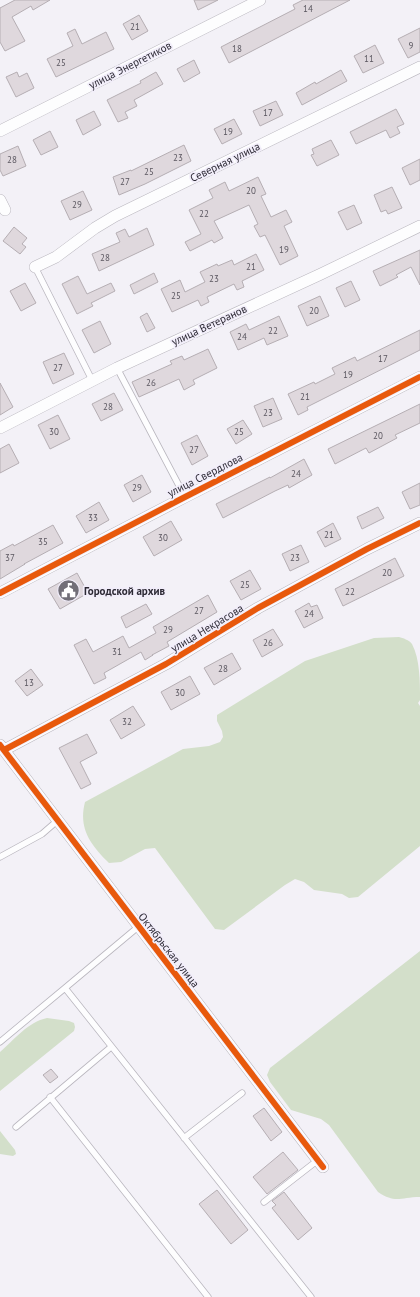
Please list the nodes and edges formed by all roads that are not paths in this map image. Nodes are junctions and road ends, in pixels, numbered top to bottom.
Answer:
1 (260, 0) edge
2 (420, 67) edge
3 (0, 131) edge
4 (0, 200) edge
5 (5, 210) dead end
6 (420, 226) edge
7 (35, 267) joint
8 (117, 368) junction
9 (420, 377) edge
10 (92, 380) junction
11 (0, 428) edge
12 (184, 497) junction
13 (420, 523) edge
14 (0, 593) edge
15 (2, 748) edge
16 (57, 821) junction
17 (0, 857) edge
18 (138, 927) junction
19 (65, 988) junction
20 (0, 1042) edge
21 (111, 1046) junction
22 (242, 1093) dead end
23 (50, 1097) junction
24 (16, 1127) dead end
25 (184, 1138) junction
26 (320, 1163) joint
27 (264, 1202) dead end
28 (208, 1297) edge
29 (311, 1297) edge

1 - 3 street, улица Энергетиков
2 - 7 street, Северная улица
4 - 5 street
6 - 8 street, улица Ветеранов
7 - 10 lane
8 - 10 street, улица Ветеранов
8 - 12 lane
9 - 12 street, улица Свердлова
10 - 11 street, улица Ветеранов
12 - 14 street, улица Свердлова
13 - 15 street, улица Некрасова
15 - 16 street, Октябрьская улица
16 - 17 lane
16 - 18 street, Октябрьская улица
18 - 19 lane
18 - 26 street, Октябрьская улица
19 - 20 lane
19 - 21 lane
21 - 23 lane
21 - 25 lane
22 - 25 lane
23 - 24 lane
23 - 28 lane
25 - 29 lane
26 - 27 lane

